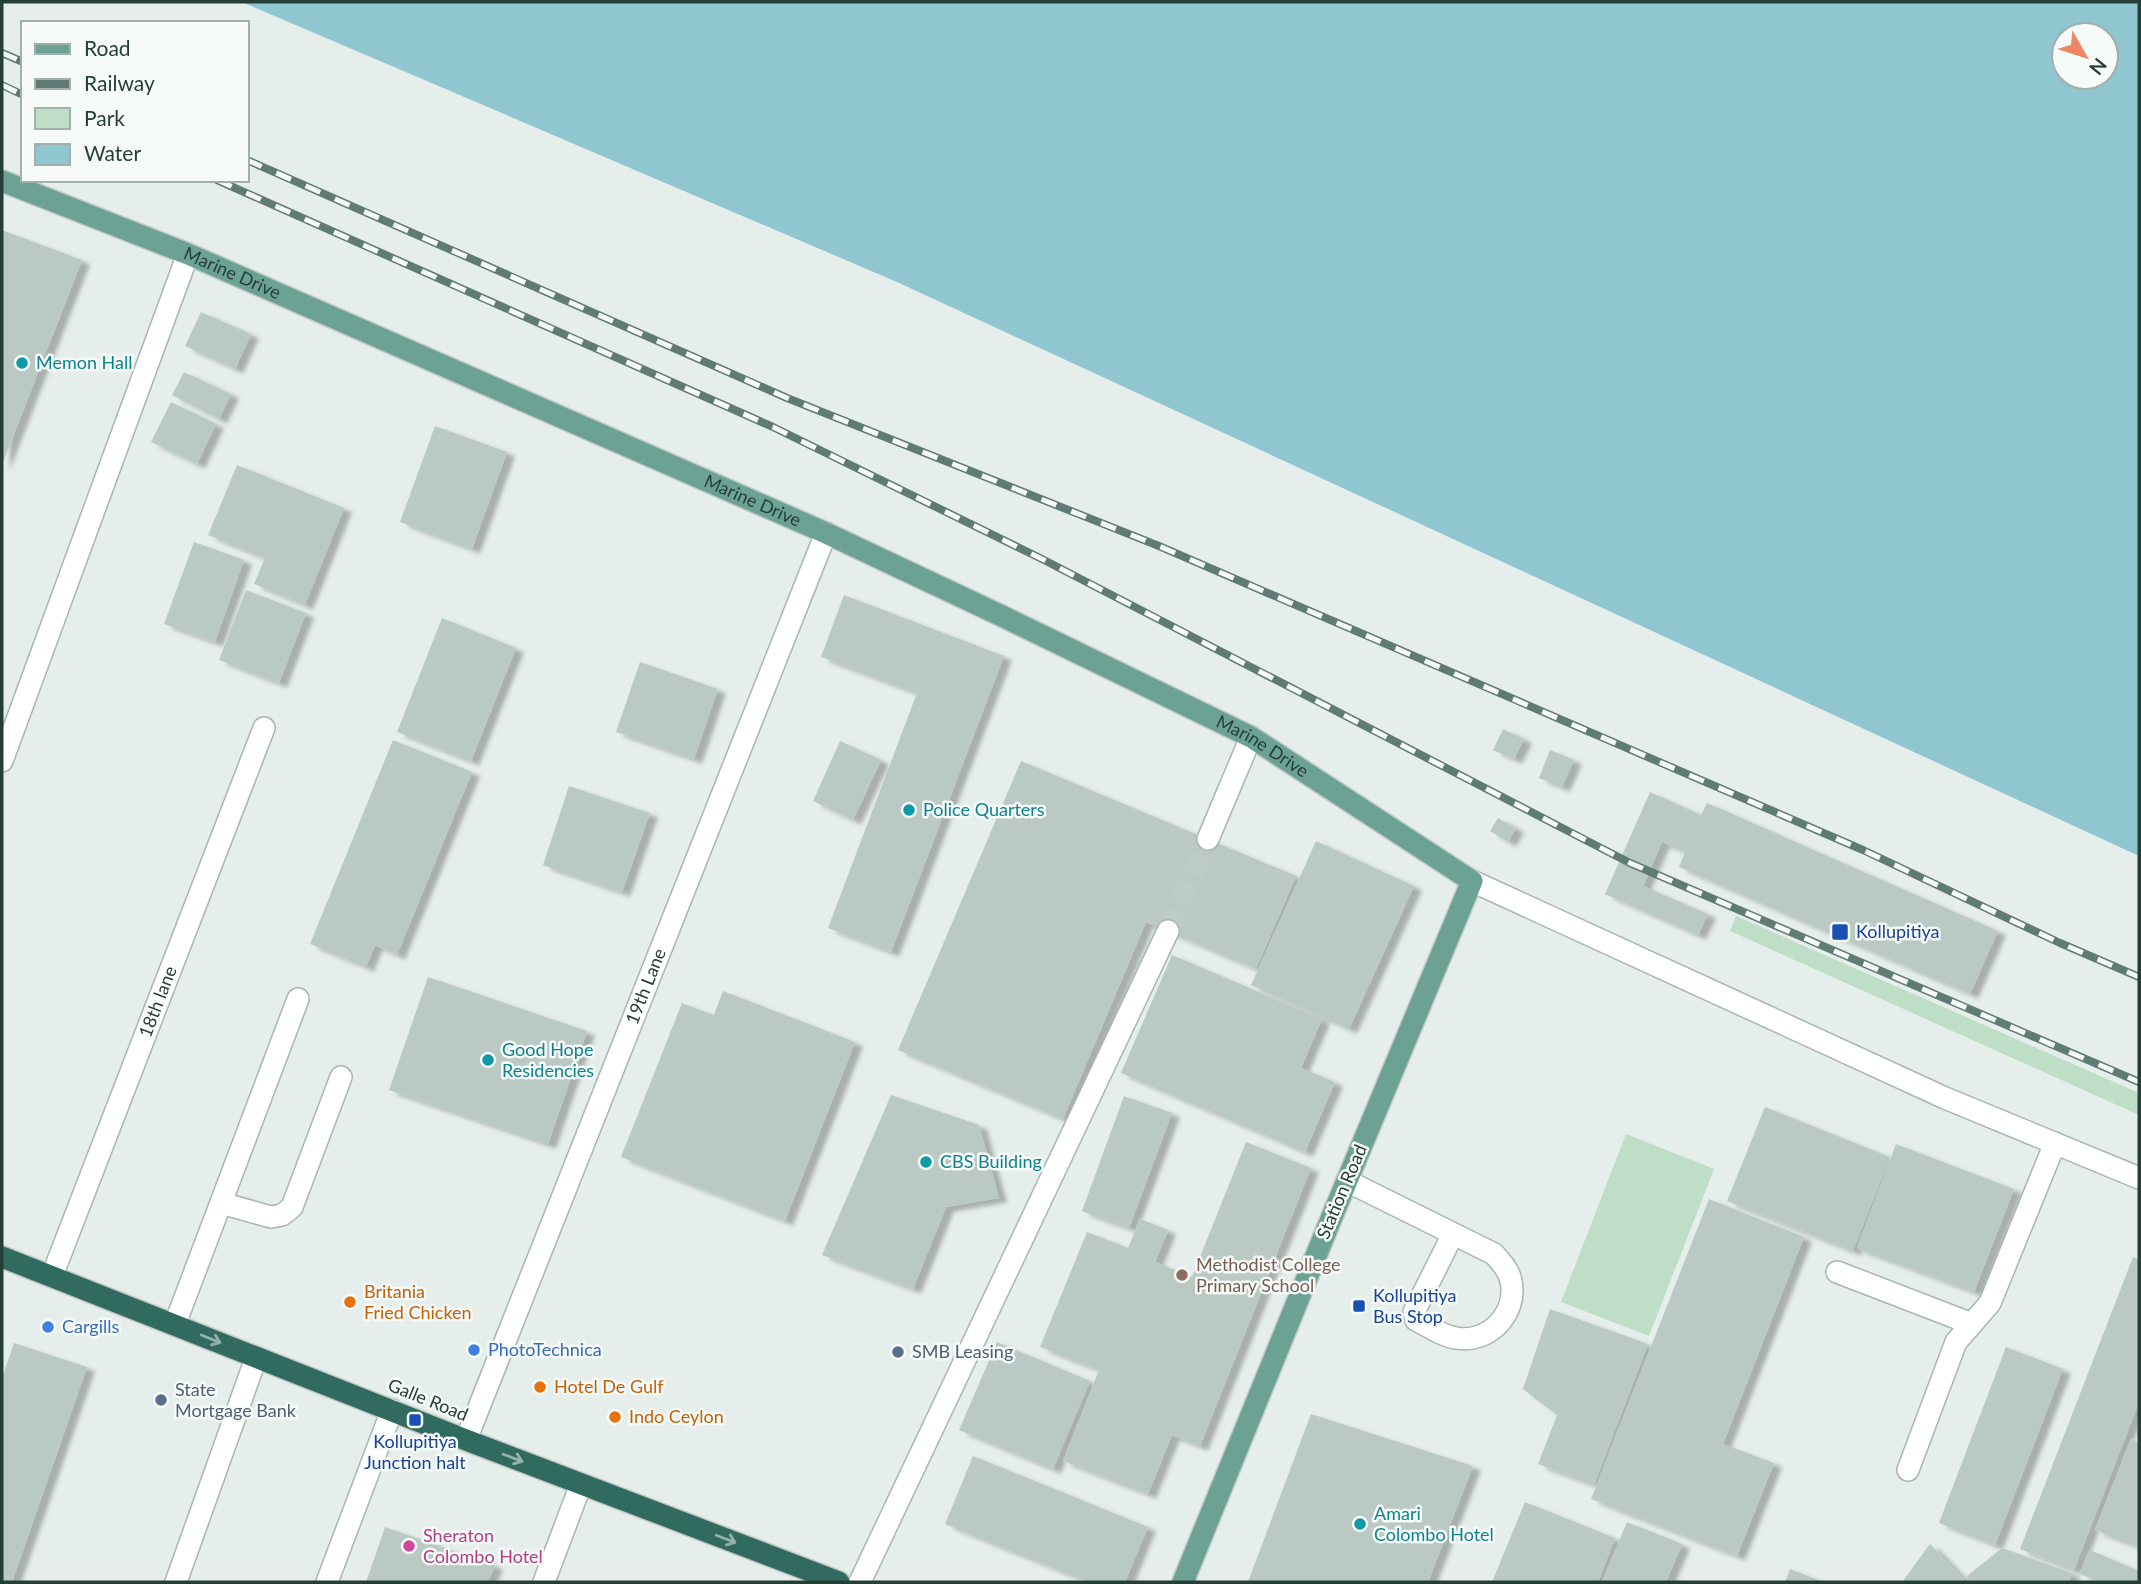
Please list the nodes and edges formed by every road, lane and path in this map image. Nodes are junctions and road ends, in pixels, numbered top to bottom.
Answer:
1 (2, 181) edge
2 (188, 254) junction
3 (826, 533) junction
4 (264, 727) dead end
5 (1251, 737) junction
6 (2, 761) edge
7 (1208, 839) tunnel mouth
8 (1472, 881) junction
9 (1168, 931) tunnel mouth
10 (298, 999) dead end
11 (341, 1077) dead end
12 (2055, 1143) junction
13 (2139, 1178) edge
14 (1347, 1181) junction
15 (220, 1203) junction
16 (1452, 1234) junction
17 (2, 1258) edge
18 (1837, 1272) dead end
19 (52, 1276) junction
20 (174, 1324) junction
21 (1972, 1324) junction
22 (256, 1358) junction
23 (392, 1410) junction
24 (466, 1440) junction
25 (1908, 1470) dead end
26 (581, 1484) junction
27 (176, 1582) edge
28 (327, 1582) edge
29 (544, 1582) edge
30 (839, 1582) edge
31 (860, 1582) edge
32 (1183, 1582) edge

1 - 2 main road, Marine Drive
2 - 3 main road, Marine Drive
2 - 6 street
3 - 5 main road, Marine Drive
3 - 24 street, 19th Lane
4 - 19 street, 18th lane
5 - 7 street
5 - 8 main road, Marine Drive
8 - 12 street
8 - 14 main road, Station Road
9 - 31 street
10 - 15 street
11 - 15 street
12 - 13 street
12 - 21 street
14 - 16 street
14 - 32 main road, Station Road
15 - 20 street
16 - 16 street
17 - 19 highway, Galle Road
18 - 21 street
19 - 20 highway, Galle Road
20 -> 22 highway, Galle Road
21 - 25 street
22 - 23 highway, Galle Road
22 - 27 street
23 - 24 highway, Galle Road
23 - 28 street
24 -> 26 highway, Galle Road
26 - 29 street
26 -> 30 highway, Galle Road

